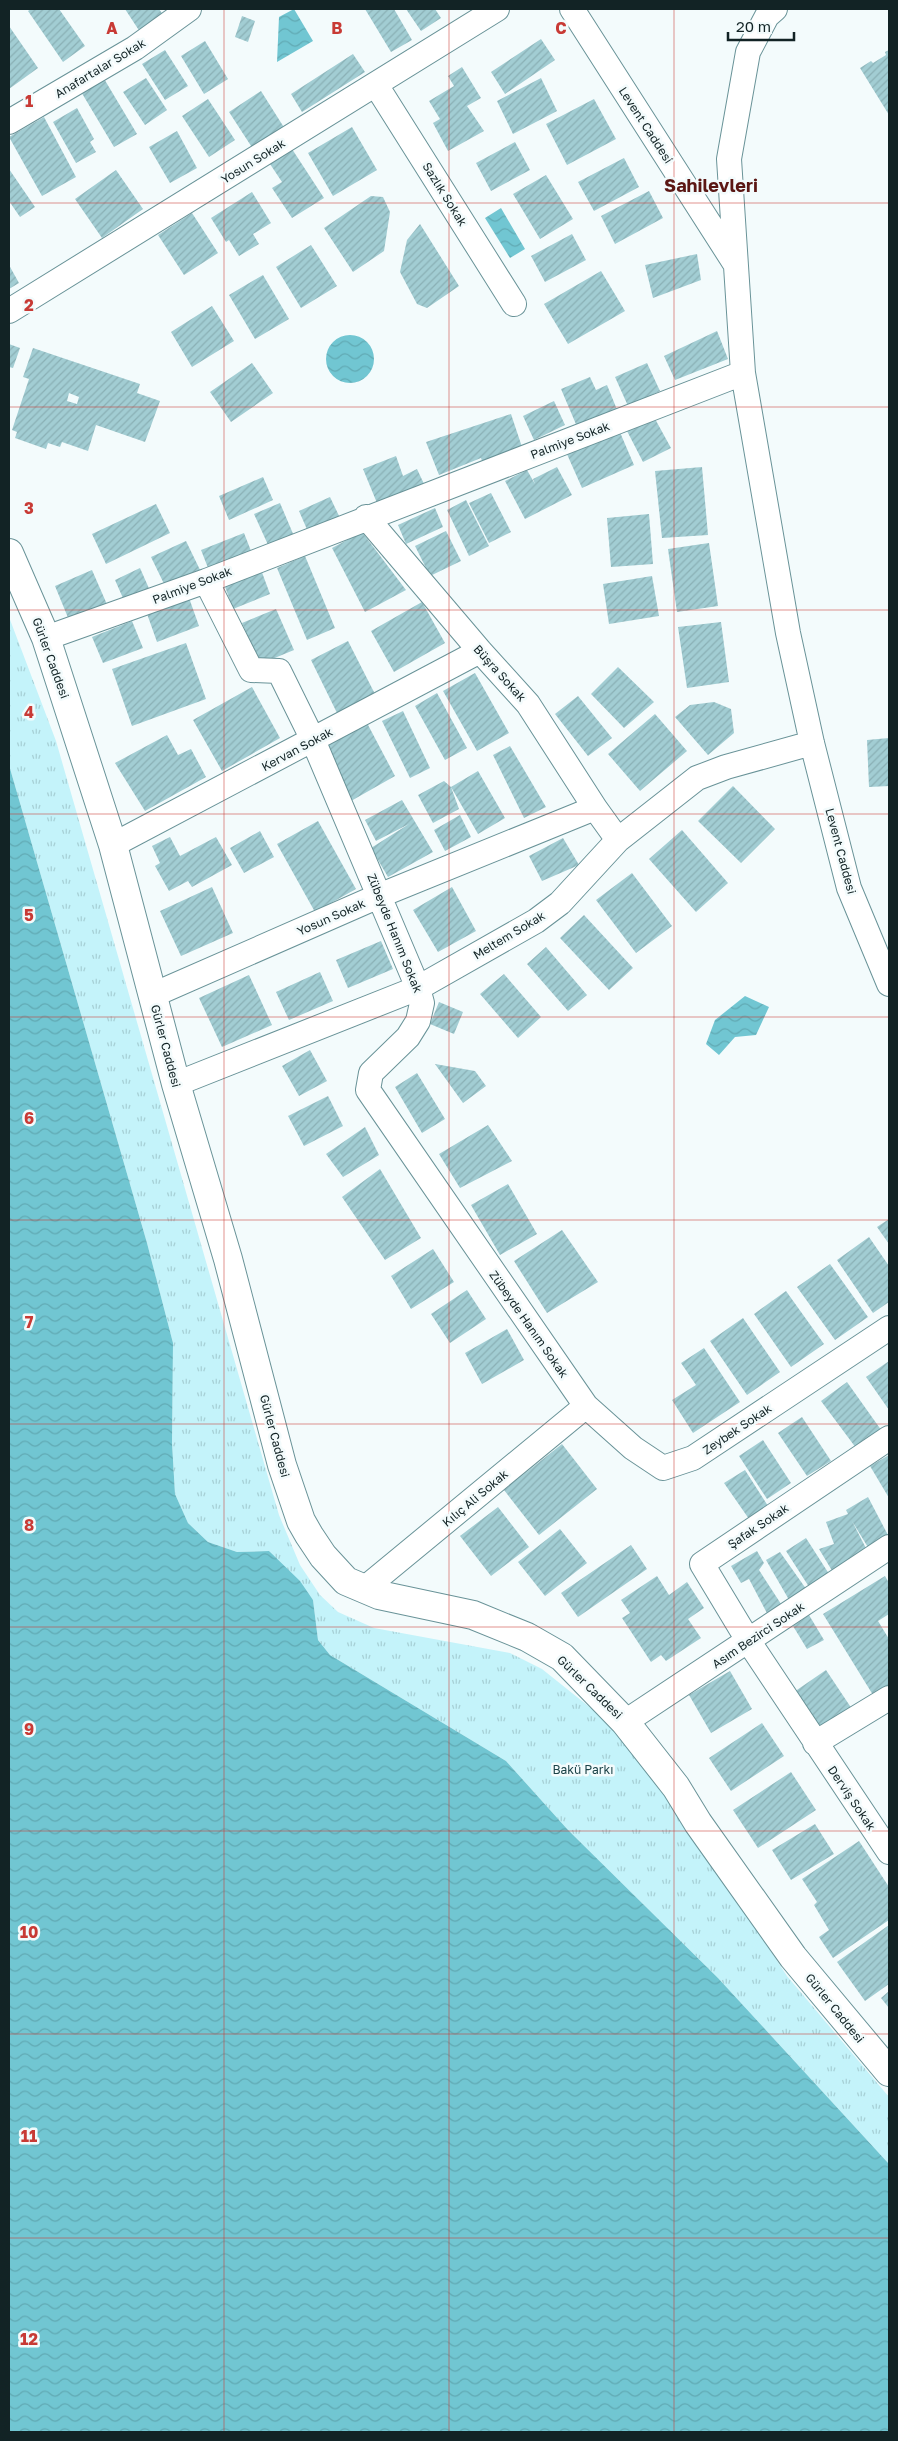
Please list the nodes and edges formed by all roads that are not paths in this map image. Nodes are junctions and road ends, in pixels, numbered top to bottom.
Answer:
1 (189, 9) edge
2 (497, 9) edge
3 (572, 9) edge
4 (775, 9) edge
5 (376, 85) junction
6 (9, 122) edge
7 (736, 266) junction
8 (514, 304) dead end
9 (9, 311) edge
10 (743, 373) junction
11 (366, 517) junction
12 (9, 552) edge
13 (206, 581) junction
14 (46, 638) junction
15 (480, 652) junction
16 (313, 740) junction
17 (812, 743) junction
18 (595, 808) junction
19 (618, 840) junction
20 (113, 845) junction
21 (381, 895) junction
22 (889, 984) edge
23 (418, 988) junction
24 (153, 995) junction
25 (176, 1084) junction
26 (889, 1328) edge
27 (586, 1406) junction
28 (889, 1438) edge
29 (889, 1547) edge
30 (364, 1589) junction
31 (749, 1642) junction
32 (889, 1698) edge
33 (625, 1722) junction
34 (815, 1743) junction
35 (889, 1852) edge
36 (889, 2072) edge

1 - 6 street, Anafartalar Sokak
2 - 5 street, Yosun Sokak
3 - 7 street, Levent Caddesi
4 - 7 street
5 - 8 street, Sazlık Sokak
5 - 9 street, Yosun Sokak
7 - 10 street
10 - 11 street, Palmiye Sokak
10 - 17 street, Levent Caddesi
11 - 13 street, Palmiye Sokak
11 - 15 street, Büşra Sokak
12 - 14 street, Gürler Caddesi
13 - 14 street, Palmiye Sokak
13 - 16 street, Zübeyde Hanım Sokak
14 - 20 street, Gürler Caddesi
15 - 16 street, Kervan Sokak
15 - 18 street, Büşra Sokak
16 - 20 street, Kervan Sokak
16 - 21 street, Zübeyde Hanım Sokak
17 - 19 street, Meltem Sokak
17 - 22 street, Levent Caddesi
18 - 19 street, Büşra Sokak
18 - 21 street, Yosun Sokak
19 - 23 street, Meltem Sokak
20 - 24 street, Gürler Caddesi
21 - 23 street, Zübeyde Hanım Sokak
21 - 24 street, Yosun Sokak
23 - 25 street, Meltem Sokak
23 - 27 street, Zübeyde Hanım Sokak
24 - 25 street, Gürler Caddesi
25 - 30 street, Gürler Caddesi
26 - 27 street, Zeybek Sokak
27 - 30 street, Kılıç Ali Sokak
28 - 31 street, Şafak Sokak
29 - 31 street, Asım Bezirci Sokak
30 - 33 street, Gürler Caddesi
31 - 33 street, Asım Bezirci Sokak
31 - 34 street, Derviş Sokak
32 - 34 street
33 - 36 street, Gürler Caddesi
34 - 35 street, Derviş Sokak

